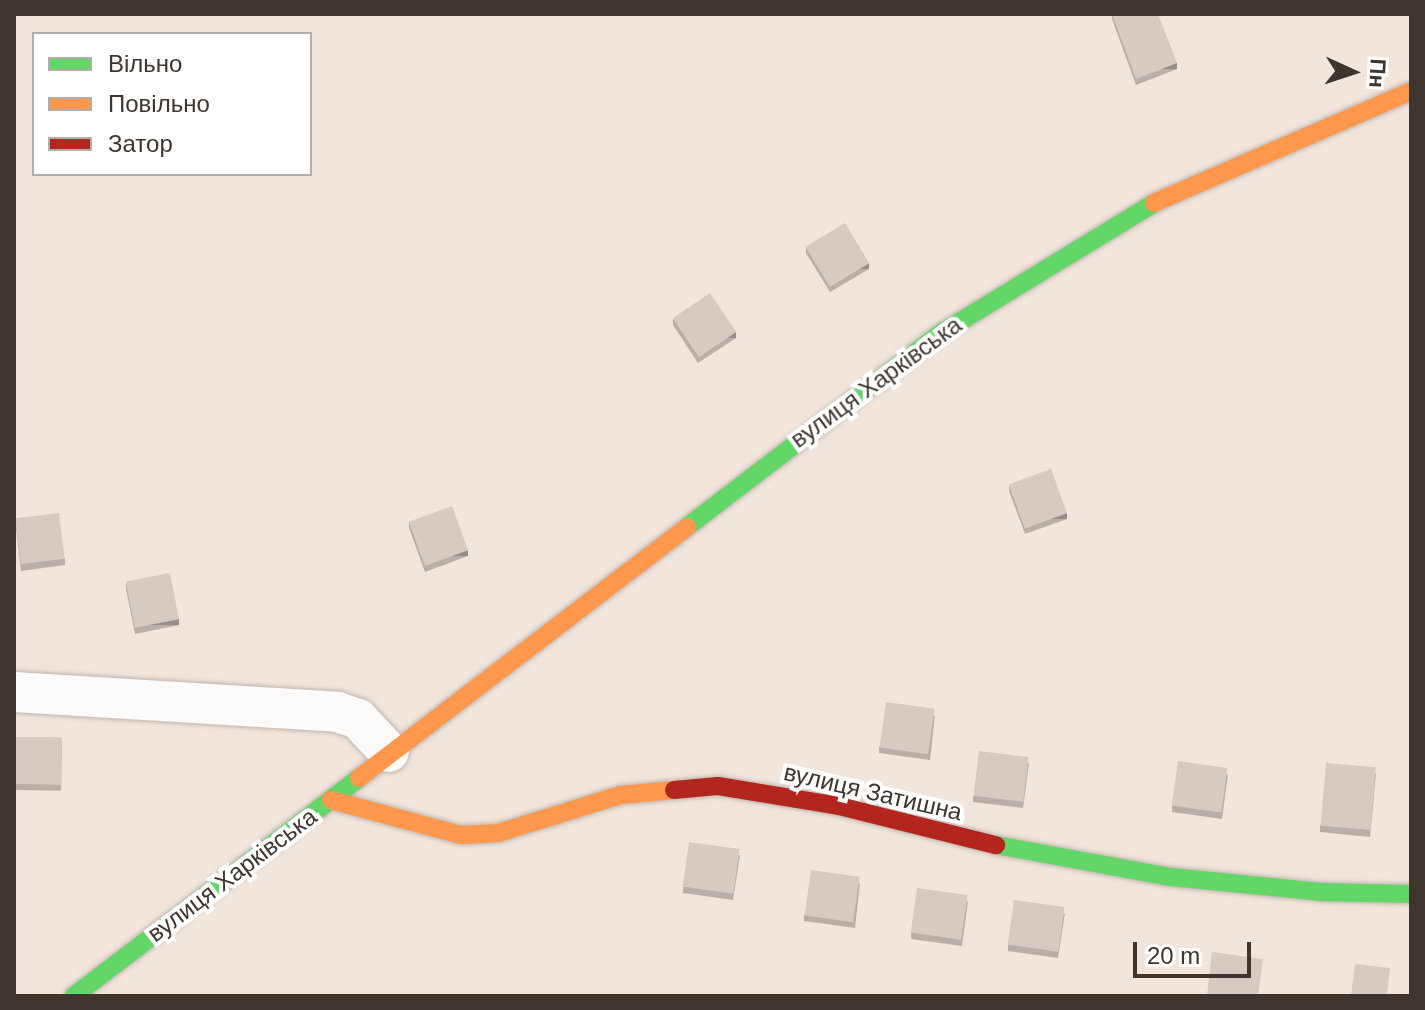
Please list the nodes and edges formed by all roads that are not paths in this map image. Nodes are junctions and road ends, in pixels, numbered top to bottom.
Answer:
1 (1411, 91) edge
2 (14, 692) edge
3 (389, 752) junction
4 (331, 800) junction
5 (1411, 894) edge
6 (74, 996) edge

1 - 3 street, вулиця Харківська
2 - 3 street
3 - 4 street, вулиця Харківська
4 - 5 street, вулиця Затишна
4 - 6 street, вулиця Харківська

